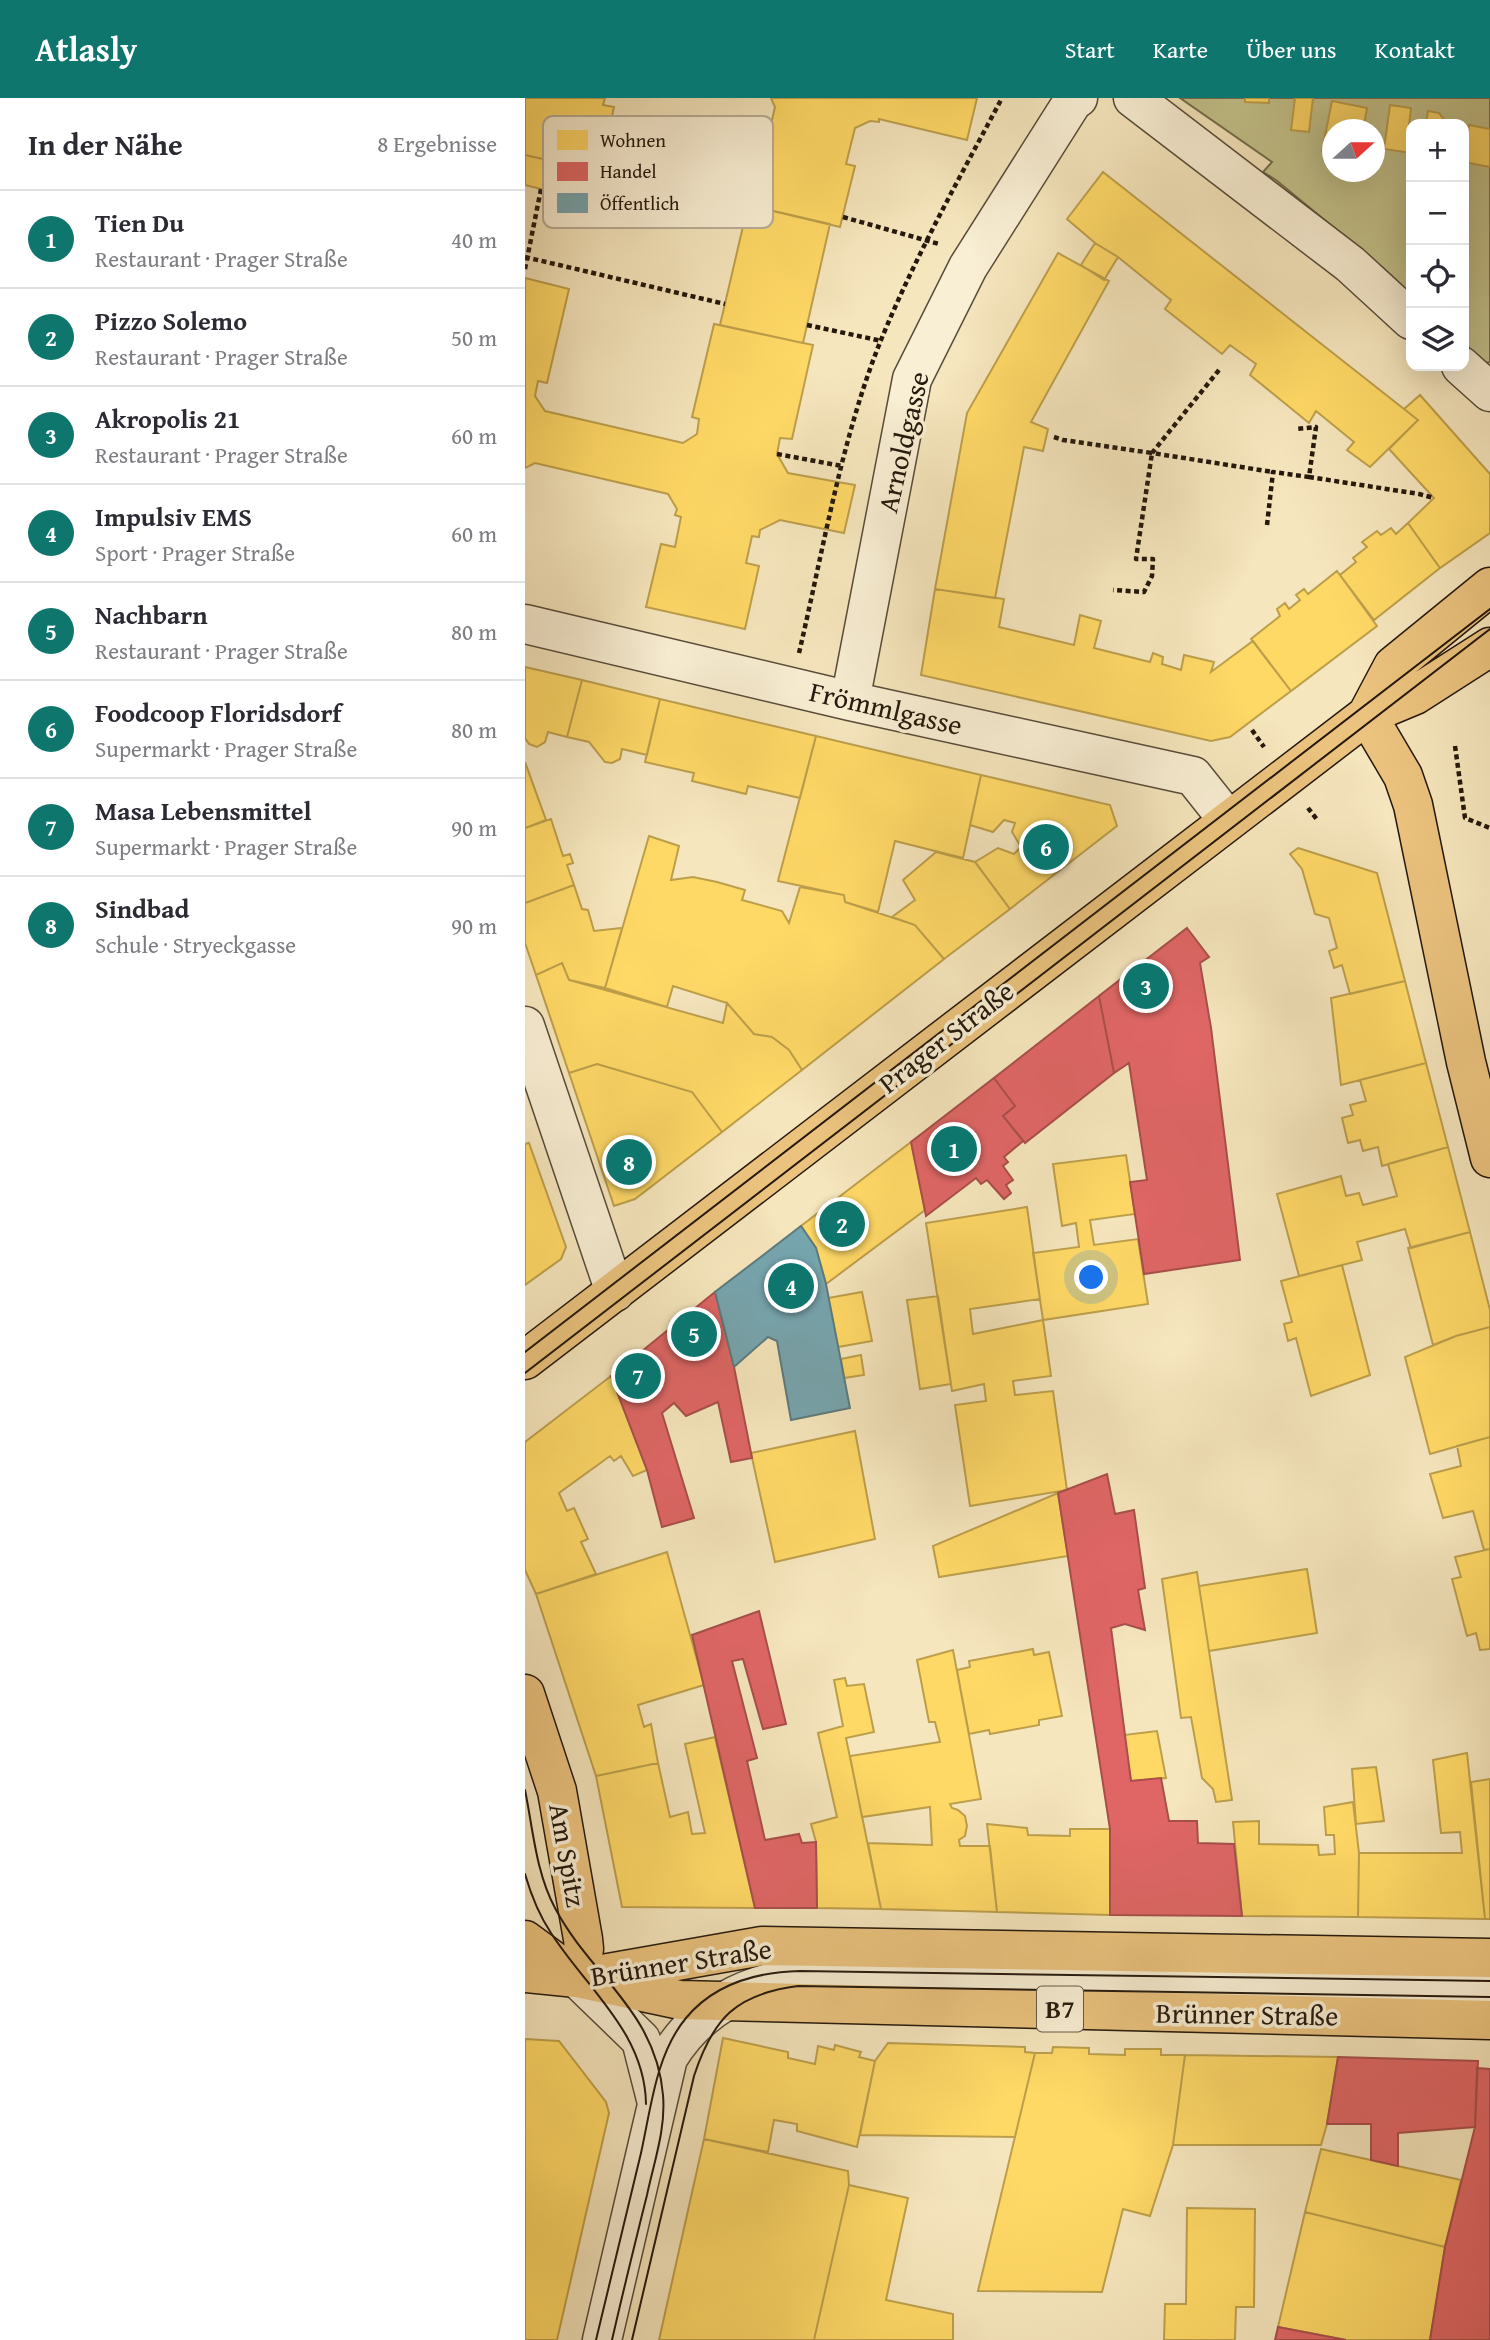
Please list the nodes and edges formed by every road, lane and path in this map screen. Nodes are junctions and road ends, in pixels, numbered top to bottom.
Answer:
1 (1002, 98) edge
2 (1079, 98) edge
3 (1133, 98) edge
4 (541, 189) dead end
5 (843, 217) dead end
6 (928, 240) junction
7 (974, 257) junction
8 (527, 258) edge
9 (525, 269) edge
10 (725, 304) dead end
11 (1406, 315) edge
12 (807, 325) dead end
13 (881, 341) junction
14 (925, 352) junction
15 (1220, 370) dead end
16 (1467, 371) edge
17 (1490, 392) edge
18 (1296, 429) dead end
19 (1054, 437) dead end
20 (1152, 453) junction
21 (777, 454) dead end
22 (842, 466) junction
23 (1273, 472) junction
24 (1309, 477) junction
25 (1434, 498) dead end
26 (1267, 525) dead end
27 (1490, 587) edge
28 (1113, 590) dead end
29 (525, 624) edge
30 (1490, 647) edge
31 (791, 687) junction
32 (850, 701) junction
33 (1367, 715) junction
34 (1455, 746) dead end
35 (1228, 820) junction
36 (1490, 828) edge
37 (525, 1026) edge
38 (1490, 1158) edge
39 (615, 1292) junction
40 (525, 1360) edge
41 (525, 1694) edge
42 (525, 1940) edge
43 (1490, 1958) edge
44 (525, 1973) edge
45 (577, 1978) junction
46 (1490, 1989) edge
47 (725, 2000) junction
48 (1490, 2020) edge
49 (657, 2101) junction
50 (603, 2340) edge

1 - 6 path
2 - 7 street, Arnoldgasse
3 - 11 street
4 - 8 path
5 - 6 path
6 - 7 path
6 - 13 path
7 - 14 street, Arnoldgasse
8 - 9 path
8 - 10 path
12 - 13 path
13 - 14 path
13 - 22 path
14 - 32 street, Arnoldgasse
15 - 20 path
16 - 17 street
18 - 24 path
19 - 20 path
20 - 23 path
20 - 28 path
21 - 22 path
22 - 31 path
23 - 24 path
23 - 26 path
24 - 25 path
27 - 33 main road, Prager Straße
29 - 31 street, Frömmlgasse
30 - 33 main road, Prager Straße
31 - 32 street, Frömmlgasse
32 - 35 street, Frömmlgasse
33 - 35 main road, Prager Straße
33 - 38 main road
34 - 36 path
35 - 39 main road, Prager Straße
37 - 39 street
39 - 40 main road, Prager Straße
41 - 45 main road, Am Spitz
42 - 45 main road
43 - 45 main road, Brünner Straße / B7
44 - 45 main road, B7
45 - 47 main road, Brünner Straße / B7
45 - 49 street
46 - 47 street
47 - 48 main road, Brünner Straße / B7
47 - 49 street
49 - 50 street

